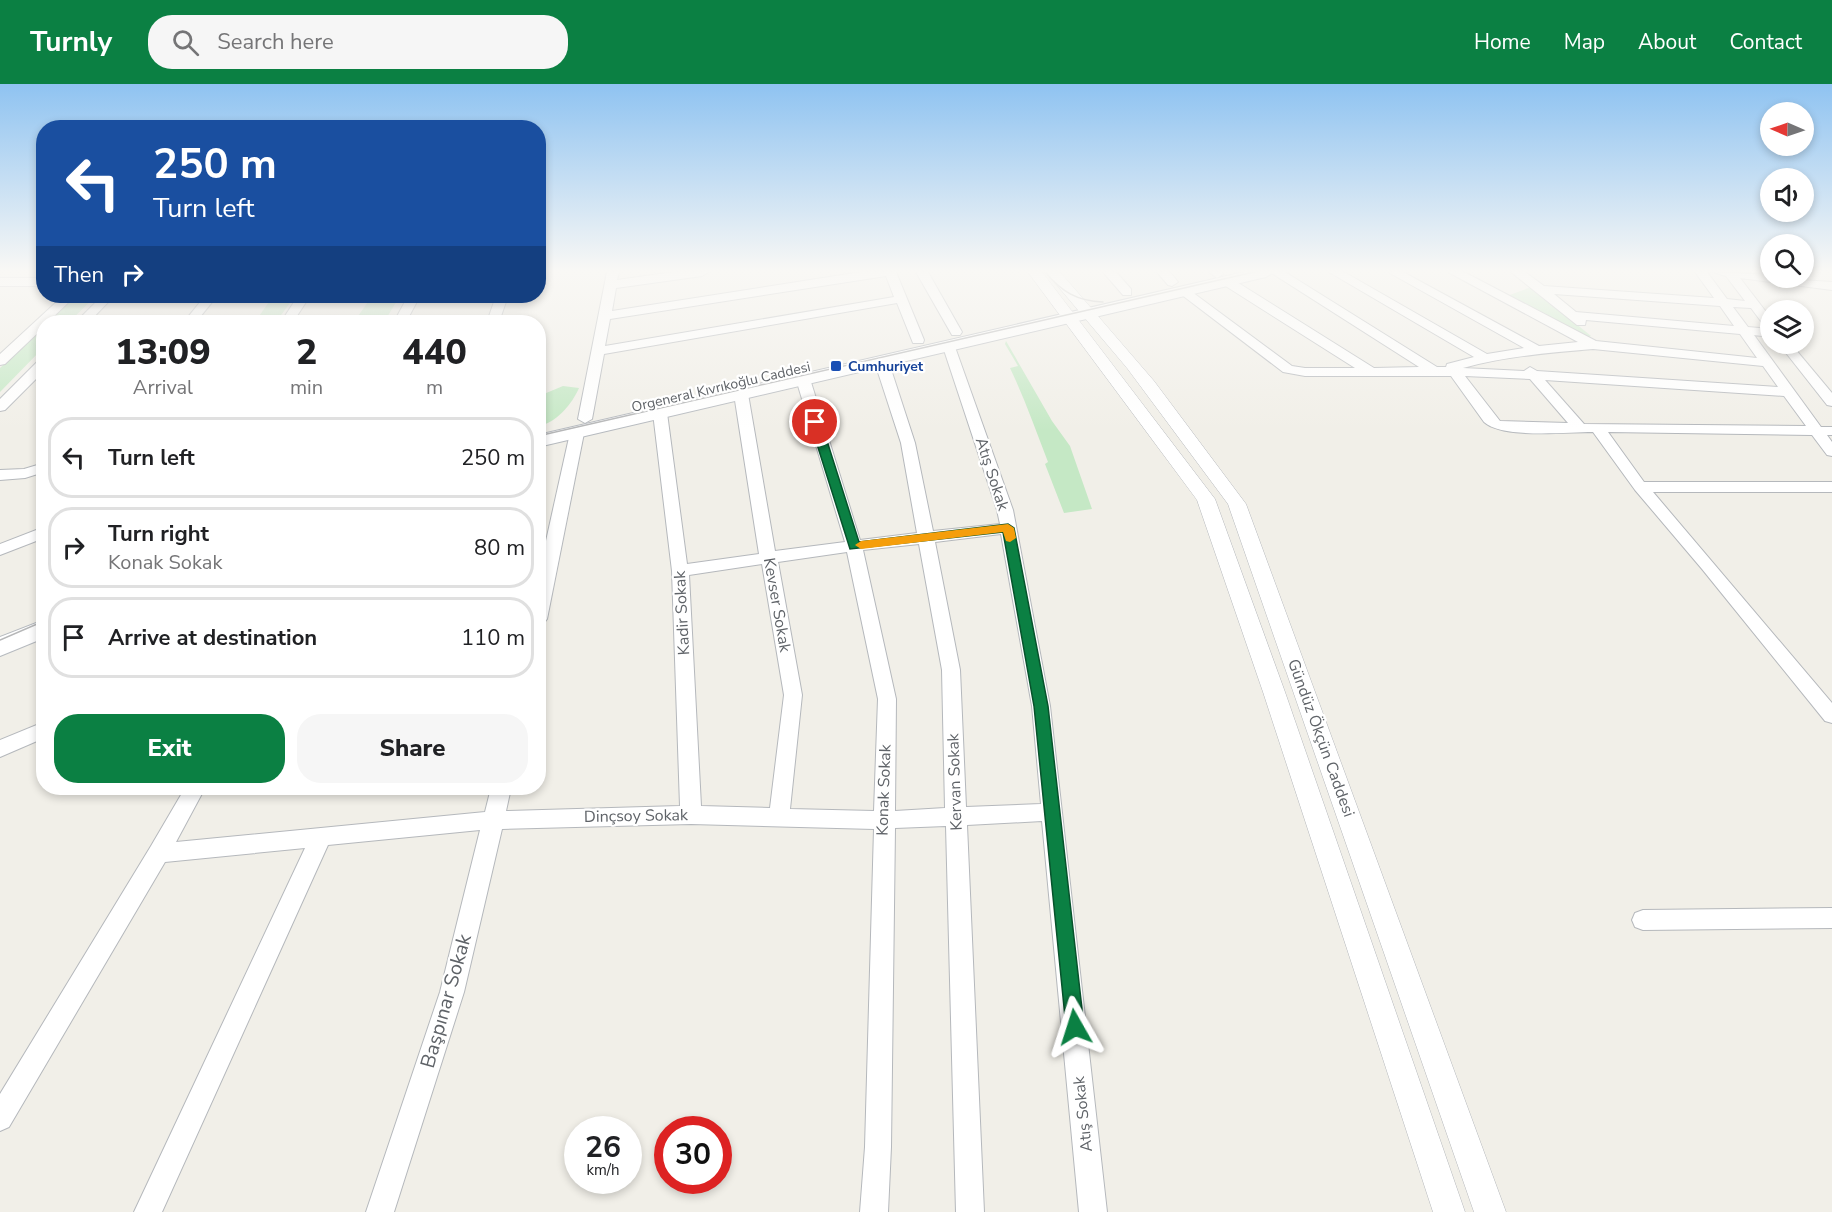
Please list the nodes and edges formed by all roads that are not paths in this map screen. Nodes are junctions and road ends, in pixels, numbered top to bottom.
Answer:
1 (602, 325) edge
2 (752, 325) edge
3 (912, 325) edge
4 (946, 325) edge
5 (1015, 325) edge
6 (1084, 325) edge
7 (1092, 325) edge
8 (1229, 325) edge
9 (1297, 325) edge
10 (1360, 325) edge
11 (1427, 325) edge
12 (1491, 325) edge
13 (1559, 325) edge
14 (1582, 325) edge
15 (1671, 325) edge
16 (1741, 325) edge
17 (36, 327) edge
18 (1746, 332) junction
19 (1760, 333) edge
20 (953, 339) junction
21 (918, 340) junction
22 (1600, 345) junction
23 (1537, 350) junction
24 (599, 351) junction
25 (1516, 354) junction
26 (1793, 354) edge
27 (1485, 358) junction
28 (882, 360) junction
29 (0, 361) edge
30 (1768, 363) junction
31 (36, 371) edge
32 (1434, 371) junction
33 (1371, 372) junction
34 (1456, 373) junction
35 (1534, 375) junction
36 (803, 379) junction
37 (1788, 392) junction
38 (741, 394) junction
39 (1832, 402) edge
40 (0, 406) edge
41 (660, 413) junction
42 (581, 426) junction
43 (1579, 427) junction
44 (546, 428) edge
45 (1597, 428) junction
46 (1825, 431) edge
47 (546, 438) edge
48 (1832, 452) edge
49 (36, 470) edge
50 (0, 475) edge
51 (1640, 487) junction
52 (1832, 487) edge
53 (1008, 528) junction
54 (36, 535) edge
55 (927, 537) junction
56 (854, 546) junction
57 (0, 550) edge
58 (768, 557) junction
59 (546, 566) edge
60 (680, 571) junction
61 (36, 615) edge
62 (0, 631) edge
63 (36, 631) edge
64 (0, 647) edge
65 (1832, 716) edge
66 (36, 733) edge
67 (0, 749) edge
68 (191, 795) edge
69 (499, 795) edge
70 (1052, 812) junction
71 (692, 814) junction
72 (779, 818) junction
73 (957, 818) junction
74 (493, 820) junction
75 (883, 820) junction
76 (321, 837) junction
77 (159, 853) junction
78 (1832, 918) edge
79 (1643, 920) dead end
80 (0, 1118) edge
81 (148, 1212) edge
82 (380, 1212) edge
83 (873, 1212) edge
84 (970, 1212) edge
85 (1093, 1212) edge
86 (1449, 1212) edge
87 (1490, 1212) edge

1 - 24 street
2 - 24 street
3 - 21 street
4 - 20 street, Atış Sokak
5 - 20 main road, Orgeneral Kıvrıkoğlu Caddesi
6 - 86 street, Gündüz Ökçün Caddesi
7 - 87 street, Gündüz Ökçün Caddesi
8 - 33 street
9 - 33 street
10 - 32 street
11 - 27 street
12 - 23 street
13 - 22 street
14 - 22 street
15 - 18 street
16 - 18 street
17 - 29 street
18 - 19 street
18 - 30 street
20 - 21 main road, Orgeneral Kıvrıkoğlu Caddesi
20 - 28 main road
20 - 53 street, Atış Sokak
21 - 42 main road, Orgeneral Kıvrıkoğlu Caddesi
22 - 23 street
22 - 30 street
23 - 25 street
24 - 42 street
25 - 27 street
25 - 35 street
26 - 39 street
27 - 32 street
28 - 36 main road
28 - 55 street, Kervan Sokak
30 - 37 street
31 - 40 street
32 - 33 street
32 - 34 street
34 - 35 street
34 - 43 street
35 - 37 street
35 - 43 street
36 - 38 main road
36 - 56 street, Konak Sokak
37 - 46 street
38 - 41 main road
38 - 58 street, Kevser Sokak
41 - 42 main road
41 - 60 street, Kadir Sokak
42 - 44 main road, Orgeneral Kıvrıkoğlu Caddesi
42 - 47 main road
42 - 59 street
43 - 45 street
45 - 46 street
45 - 51 street
46 - 48 street
49 - 50 street
51 - 52 street
51 - 65 street
53 - 55 street
53 - 70 street, Atış Sokak
54 - 57 street
55 - 56 street
55 - 73 street, Kervan Sokak
56 - 58 street
56 - 75 street, Konak Sokak
58 - 60 street
58 - 72 street, Kevser Sokak
60 - 71 street, Kadir Sokak
61 - 62 main road
63 - 64 main road
66 - 67 street
68 - 77 street
69 - 74 street, Başpınar Sokak
70 - 73 street, Dinçsoy Sokak
70 - 85 street, Atış Sokak
71 - 72 street, Dinçsoy Sokak
71 - 74 street, Dinçsoy Sokak
72 - 75 street, Dinçsoy Sokak
73 - 75 street, Dinçsoy Sokak
73 - 84 street, Kervan Sokak
74 - 76 street, Dinçsoy Sokak
74 - 82 street, Başpınar Sokak
75 - 83 street, Konak Sokak
76 - 77 street, Dinçsoy Sokak
76 - 81 street
77 - 80 street
78 - 79 street

